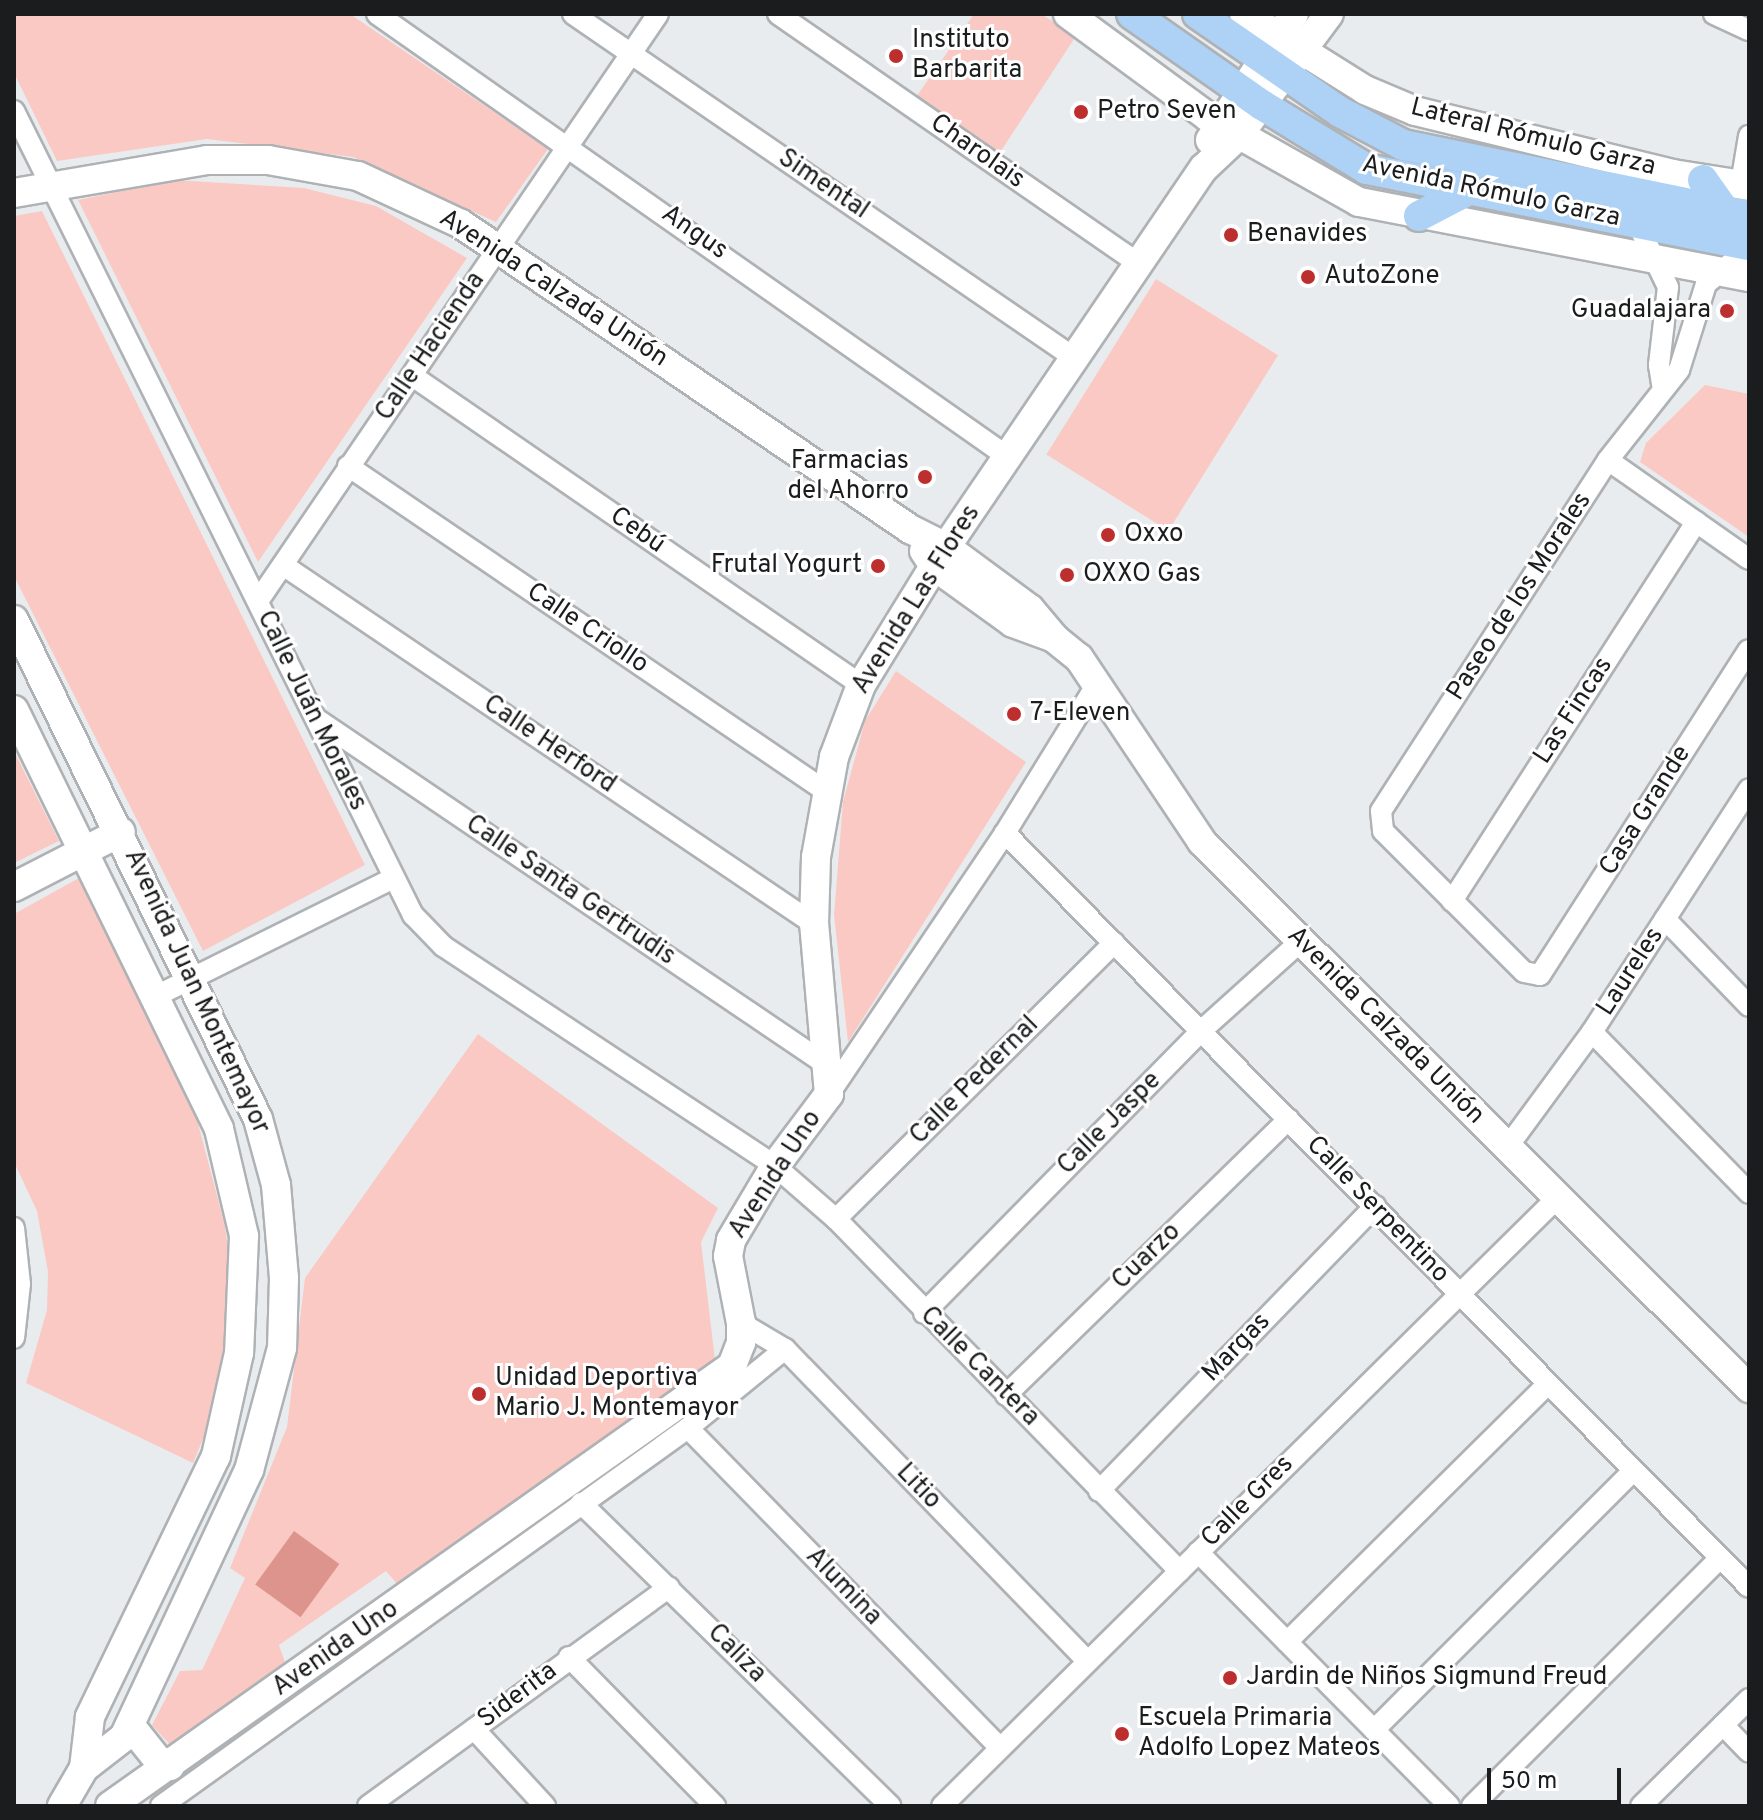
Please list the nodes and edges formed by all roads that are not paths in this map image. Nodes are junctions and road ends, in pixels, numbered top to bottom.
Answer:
1 (377, 14) edge
2 (573, 14) edge
3 (658, 14) edge
4 (778, 14) edge
5 (1068, 14) edge
6 (1132, 14) edge
7 (1198, 14) edge
8 (1244, 14) edge
9 (1329, 14) edge
10 (1701, 14) edge
11 (1713, 14) edge
12 (1749, 30) edge
13 (631, 54) junction
14 (1275, 66) edge
15 (14, 111) edge
16 (1229, 130) junction
17 (1749, 136) edge
18 (569, 144) junction
19 (1673, 174) junction
20 (1703, 180) junction
21 (1745, 185) edge
22 (51, 186) junction
23 (1467, 191) junction
24 (1639, 192) junction
25 (14, 193) edge
26 (1736, 213) edge
27 (1419, 216) junction
28 (1638, 225) junction
29 (1749, 246) edge
30 (498, 248) junction
31 (1653, 259) junction
32 (1137, 263) junction
33 (1717, 271) junction
34 (1749, 277) edge
35 (1073, 357) junction
36 (414, 377) junction
37 (1662, 385) junction
38 (1008, 457) junction
39 (1608, 460) junction
40 (348, 466) junction
41 (1696, 522) junction
42 (940, 556) junction
43 (1749, 559) edge
44 (283, 565) junction
45 (258, 601) junction
46 (14, 620) edge
47 (1749, 650) edge
48 (1097, 684) junction
49 (861, 685) junction
50 (14, 710) edge
51 (316, 718) junction
52 (1749, 789) edge
53 (827, 792) junction
54 (1742, 818) edge
55 (121, 832) junction
56 (1005, 833) junction
57 (85, 852) junction
58 (392, 879) junction
59 (14, 887) edge
60 (1452, 901) junction
61 (1665, 919) junction
62 (814, 924) junction
63 (1301, 941) junction
64 (1114, 943) junction
65 (195, 981) junction
66 (156, 996) junction
67 (1749, 1006) edge
68 (1201, 1031) junction
69 (1592, 1032) junction
70 (824, 1063) junction
71 (829, 1094) junction
72 (1289, 1119) junction
73 (1506, 1149) junction
74 (775, 1166) junction
75 (1749, 1193) edge
76 (1556, 1199) junction
77 (1375, 1206) junction
78 (836, 1219) junction
79 (14, 1228) edge
80 (1460, 1295) junction
81 (924, 1313) junction
82 (741, 1323) junction
83 (14, 1338) edge
84 (785, 1349) junction
85 (1547, 1385) junction
86 (1749, 1388) edge
87 (1006, 1395) junction
88 (688, 1428) junction
89 (216, 1456) junction
90 (249, 1470) junction
91 (1633, 1471) junction
92 (1099, 1491) junction
93 (581, 1503) junction
94 (1198, 1552) junction
95 (1719, 1559) junction
96 (1180, 1571) junction
97 (669, 1587) junction
98 (1749, 1587) edge
99 (1287, 1642) junction
100 (569, 1657) junction
101 (1087, 1661) junction
102 (1749, 1699) edge
103 (130, 1725) junction
104 (1723, 1725) junction
105 (474, 1729) junction
106 (1374, 1730) junction
107 (999, 1747) junction
108 (1749, 1752) edge
109 (170, 1766) junction
110 (84, 1768) junction
111 (176, 1802) edge
112 (62, 1806) edge
113 (110, 1806) edge
114 (368, 1806) edge
115 (545, 1806) edge
116 (715, 1806) edge
117 (890, 1806) edge
118 (942, 1806) edge
119 (1449, 1806) edge
120 (1472, 1806) edge
121 (1641, 1806) edge

1 - 18 street, Angus
2 - 13 street, Simental
3 - 13 street, Calle Hacienda
4 - 32 street, Charolais
5 - 16 street
6 - 14 main road, Avenida Rómulo Garza
7 - 14 main road, Avenida Rómulo Garza
8 - 14 street, Lateral Rómulo Garza
9 - 14 street, Avenida Las Flores
10 - 11 street
11 - 12 street
13 - 18 street, Calle Hacienda
13 - 35 street, Simental
14 - 16 street, Avenida Las Flores
14 - 19 street, Lateral Rómulo Garza
14 - 23 main road, Avenida Rómulo Garza
14 - 24 main road, Avenida Rómulo Garza
15 - 22 street, Calle Juán Morales
16 - 27 street
16 - 32 street, Avenida Las Flores
17 - 21 street
18 - 30 street, Calle Hacienda
18 - 38 street, Angus
19 - 20 street, Lateral Rómulo Garza
19 - 24 main road
20 - 21 street, Lateral Rómulo Garza
20 - 26 main road
22 - 25 street, Avenida Calzada Unión
22 - 30 street, Avenida Calzada Unión
22 - 45 street, Calle Juán Morales
23 - 27 main road
23 - 28 main road, Avenida Rómulo Garza
24 - 26 main road, Avenida Rómulo Garza
27 - 31 street
28 - 29 main road, Avenida Rómulo Garza
28 - 31 street
29 - 33 street, Paseo de los Morales
30 - 36 street, Calle Hacienda
30 - 42 street, Avenida Calzada Unión
31 - 33 street
31 - 37 street
32 - 35 street, Avenida Las Flores
33 - 34 street
33 - 37 street, Paseo de los Morales
35 - 38 street, Avenida Las Flores
36 - 40 street, Calle Hacienda
36 - 49 street, Cebú
37 - 39 street, Paseo de los Morales
38 - 42 street, Avenida Las Flores
39 - 41 street
39 - 60 street, Paseo de los Morales
40 - 44 street, Calle Hacienda
40 - 53 street, Calle Criollo
41 - 43 street
41 - 60 street, Las Fincas
42 - 48 street, Avenida Calzada Unión
42 - 49 street, Avenida Las Flores
44 - 45 street, Calle Hacienda
44 - 62 street, Calle Herford
45 - 51 street, Calle Juán Morales
46 - 55 street, Avenida Juan Montemayor
47 - 60 street, Casa Grande
48 - 56 street, Avenida Uno
48 - 63 street, Avenida Calzada Unión
49 - 53 street, Avenida Las Flores
50 - 57 street, Avenida Juan Montemayor
51 - 58 street, Calle Juán Morales
51 - 70 street, Calle Santa Gertrudis
52 - 54 street, Laureles
53 - 62 street, Avenida Las Flores
54 - 61 street, Laureles
55 - 57 street
55 - 65 street, Avenida Juan Montemayor
56 - 64 street, Calle Serpentino
56 - 71 street, Avenida Uno
57 - 59 street
57 - 66 street, Avenida Juan Montemayor
58 - 65 street
58 - 74 street, Calle Juán Morales
61 - 67 street
61 - 69 street, Laureles
62 - 70 street, Avenida Las Flores
63 - 68 street, Calle Jaspe
63 - 73 street, Avenida Calzada Unión
64 - 68 street, Calle Serpentino
64 - 78 street, Calle Pedernal
65 - 66 street
65 - 90 street, Avenida Juan Montemayor
66 - 89 street, Avenida Juan Montemayor
68 - 72 street, Calle Serpentino
68 - 81 street, Calle Jaspe
69 - 73 street, Laureles
69 - 75 street
70 - 71 street, Avenida Las Flores
71 - 74 street, Avenida Uno
72 - 77 street, Calle Serpentino
72 - 87 street, Cuarzo
73 - 76 street, Avenida Calzada Unión
74 - 78 street, Calle Cantera
74 - 82 street, Avenida Uno
76 - 80 street, Calle Gres
76 - 86 street, Avenida Calzada Unión
77 - 80 street, Calle Serpentino
77 - 92 street, Margas
78 - 81 street, Calle Cantera
79 - 83 street
80 - 85 street, Calle Serpentino
80 - 94 street, Calle Gres
81 - 87 street, Calle Cantera
82 - 84 street, Litio
82 - 109 street, Avenida Uno
84 - 88 street, Avenida Uno
84 - 101 street, Litio
85 - 91 street, Calle Serpentino
85 - 99 street
87 - 92 street, Calle Cantera
88 - 93 street, Avenida Uno
88 - 107 street, Alumina
89 - 90 street
89 - 110 street, Avenida Juan Montemayor
90 - 103 street, Avenida Juan Montemayor
91 - 95 street, Calle Serpentino
91 - 106 street
92 - 96 street, Calle Cantera
93 - 97 street, Caliza
93 - 111 street, Avenida Uno
94 - 96 street, Calle Gres
94 - 99 street
95 - 98 street, Calle Serpentino
95 - 120 street
96 - 101 street, Calle Gres
97 - 100 street, Siderita
97 - 117 street, Caliza
99 - 106 street
100 - 105 street, Siderita
100 - 116 street
101 - 107 street, Calle Gres
102 - 104 street
103 - 109 street
103 - 110 street, Avenida Juan Montemayor
104 - 108 street
104 - 121 street
105 - 114 street, Siderita
105 - 115 street
106 - 119 street
107 - 118 street, Calle Gres
109 - 113 street, Avenida Uno
110 - 112 street, Avenida Juan Montemayor

